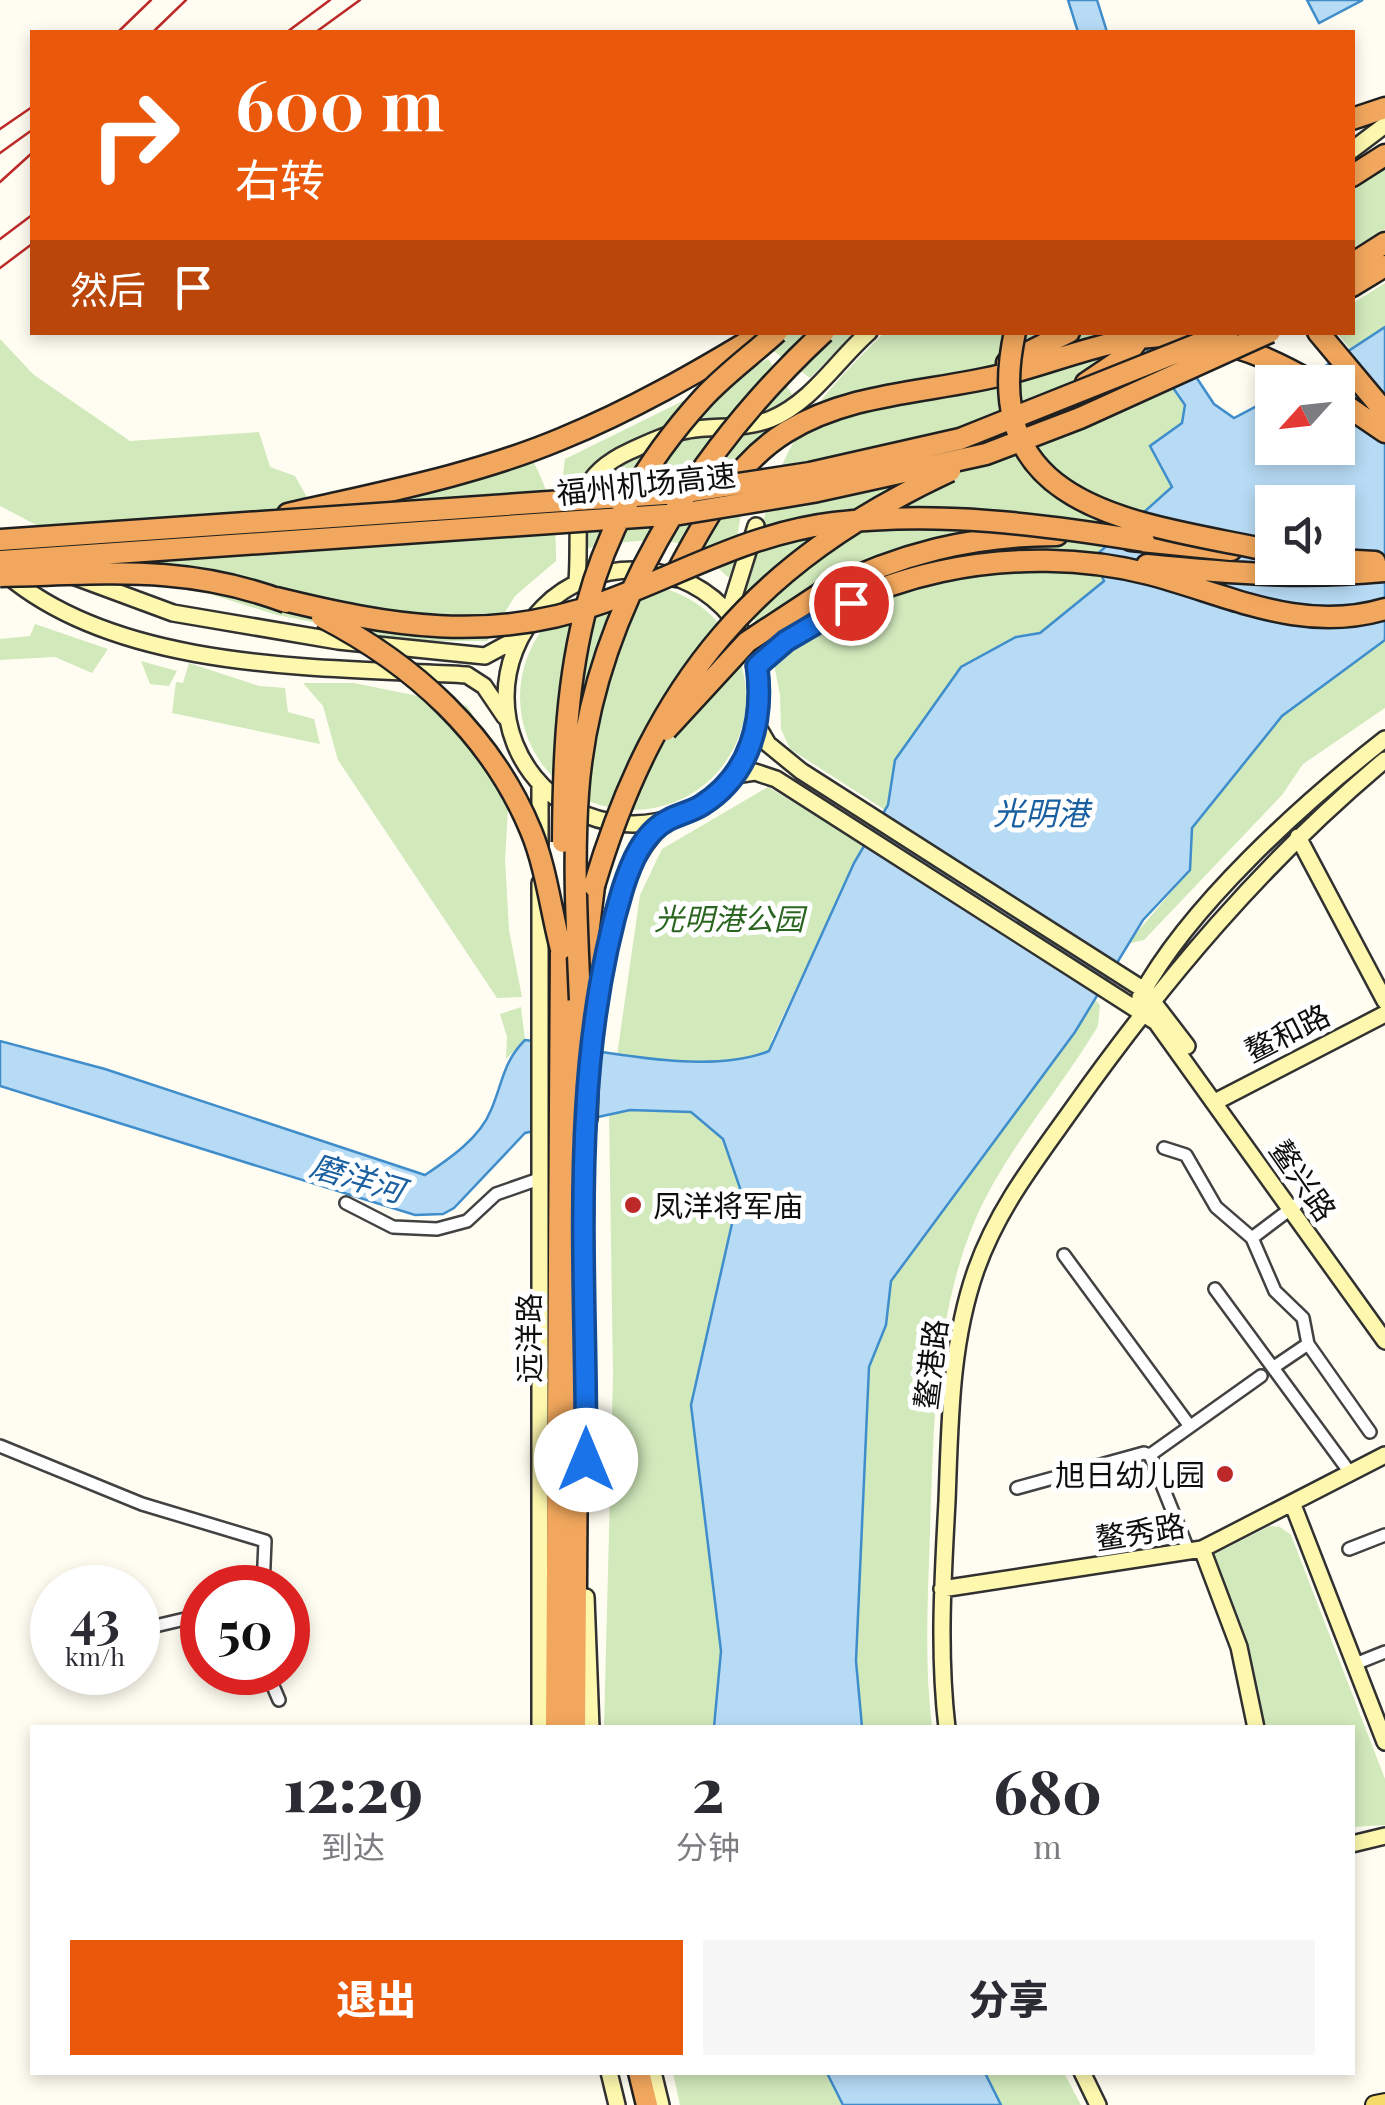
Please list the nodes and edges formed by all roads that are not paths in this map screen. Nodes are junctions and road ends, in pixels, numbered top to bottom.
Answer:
1 (1385, 108) edge
2 (1355, 117) edge
3 (1385, 125) edge
4 (1355, 148) edge
5 (1385, 155) edge
6 (1355, 174) edge
7 (1385, 243) edge
8 (1355, 262) edge
9 (1385, 266) edge
10 (1355, 284) edge
11 (759, 335) edge
12 (774, 335) edge
13 (807, 335) edge
14 (821, 335) edge
15 (866, 335) edge
16 (1015, 335) edge
17 (1063, 335) edge
18 (1220, 335) edge
19 (1263, 335) edge
20 (1321, 335) edge
21 (1139, 336) edge
22 (1280, 365) edge
23 (939, 388) junction
24 (1038, 408) junction
25 (1355, 412) edge
26 (1385, 412) edge
27 (1385, 432) edge
28 (986, 454) junction
29 (221, 526) junction
30 (756, 526) dead end
31 (0, 539) edge
32 (1144, 542) junction
33 (1255, 549) edge
34 (1255, 552) edge
35 (1061, 561) junction
36 (1355, 561) edge
37 (1385, 563) edge
38 (0, 569) edge
39 (1385, 571) edge
40 (675, 576) junction
41 (578, 581) junction
42 (276, 598) junction
43 (1385, 609) edge
44 (729, 612) junction
45 (520, 637) junction
46 (757, 666) junction
47 (508, 722) junction
48 (758, 726) junction
49 (1385, 740) edge
50 (1385, 760) edge
51 (635, 772) junction
52 (735, 774) junction
53 (540, 784) junction
54 (563, 793) junction
55 (666, 820) junction
56 (1298, 837) junction
57 (561, 950) junction
58 (1148, 994) junction
59 (580, 1000) junction
60 (1385, 1001) edge
61 (1138, 1009) junction
62 (1385, 1014) edge
63 (1182, 1048) junction
64 (1218, 1099) junction
65 (1164, 1148) dead end
66 (539, 1179) junction
67 (346, 1202) dead end
68 (1293, 1206) junction
69 (1252, 1238) junction
70 (1064, 1255) dead end
71 (1215, 1289) dead end
72 (1385, 1326) edge
73 (1385, 1340) edge
74 (1308, 1344) junction
75 (1274, 1367) junction
76 (1261, 1376) dead end
77 (1190, 1424) junction
78 (1370, 1432) dead end
79 (0, 1446) edge
80 (1150, 1455) junction
81 (1385, 1455) edge
82 (1351, 1474) junction
83 (1017, 1488) dead end
84 (1293, 1506) junction
85 (1385, 1535) edge
86 (1348, 1549) dead end
87 (1196, 1551) junction
88 (264, 1565) edge
89 (942, 1588) junction
90 (1385, 1652) edge
91 (1355, 1664) junction
92 (277, 1695) edge
93 (279, 1700) dead end
94 (540, 1725) edge
95 (556, 1725) edge
96 (575, 1725) edge
97 (591, 1725) edge
98 (947, 1725) edge
99 (1255, 1725) edge
100 (1385, 1742) edge
101 (1385, 1836) edge
102 (1355, 1843) edge
103 (610, 2075) edge
104 (626, 2075) edge
105 (640, 2075) edge
106 (654, 2075) edge
107 (1083, 2075) edge
108 (1385, 2102) edge
109 (617, 2105) edge
110 (634, 2105) edge
111 (648, 2105) edge
112 (661, 2105) edge
113 (1098, 2105) edge
114 (1374, 2105) edge

1 - 2 highway
3 - 4 main road
5 - 6 highway
7 - 8 highway
9 - 10 highway
11 - 29 highway, bridge
12 - 54 highway, bridge
13 - 54 highway, bridge
14 - 59 highway, bridge
15 - 41 main road
16 - 33 highway, bridge
17 - 23 highway
18 - 24 highway, 福州机场高速, bridge
19 - 28 highway, 福州机场高速, bridge
20 - 26 highway
21 - 22 highway, bridge
21 - 23 highway
21 - 24 highway, bridge
23 - 40 highway
24 - 29 highway, 福州机场高速, bridge
25 - 27 highway
28 - 38 highway, 福州机场高速, bridge
28 - 51 highway, bridge
29 - 31 highway, 福州机场高速, bridge
30 - 44 main road
31 - 45 main road
32 - 34 highway, bridge
32 - 42 highway, bridge
32 - 51 highway, bridge
35 - 39 highway
35 - 43 highway
35 - 46 highway
36 - 37 highway
38 - 42 highway, bridge
38 - 47 main road
40 - 41 main road
40 - 44 main road
41 - 45 main road
42 - 57 highway, bridge
44 - 46 main road
45 - 47 main road
46 - 48 main road
47 - 53 main road
48 - 52 main road
48 - 58 main road
49 - 58 main road, 鳌港路
50 - 56 main road, 鳌港路
51 - 59 highway, bridge
52 - 55 main road
52 - 61 main road
53 - 55 main road
53 - 66 main road
54 - 57 highway, bridge
55 - 97 main road
56 - 58 main road, 鳌港路
56 - 60 main road
57 - 95 highway, 远洋路
58 - 61 main road, 鳌港路
58 - 63 main road
59 - 96 highway, 远洋路
61 - 63 main road
61 - 89 main road, 鳌港路
62 - 64 main road, 鳌和路
63 - 64 main road, 鳌兴路
64 - 68 main road, 鳌兴路
65 - 69 street
66 - 67 street
66 - 94 main road
68 - 69 street
68 - 72 main road, 鳌兴路
68 - 73 main road, 鳌兴路
69 - 74 street
70 - 77 street
71 - 75 street
74 - 75 street
74 - 78 street
75 - 82 street
76 - 77 street
77 - 80 street
79 - 88 street
80 - 83 street
80 - 87 street
81 - 82 main road, 鳌秀路
82 - 84 main road, 鳌秀路
84 - 87 main road, 鳌秀路
84 - 91 main road
85 - 86 street
87 - 89 main road, 鳌秀路
87 - 99 main road
89 - 98 main road, 鳌港路
90 - 91 street
91 - 100 main road
92 - 93 street
101 - 102 main road
103 - 109 main road
104 - 110 highway
105 - 111 highway
106 - 112 main road
107 - 113 main road
108 - 114 main road

